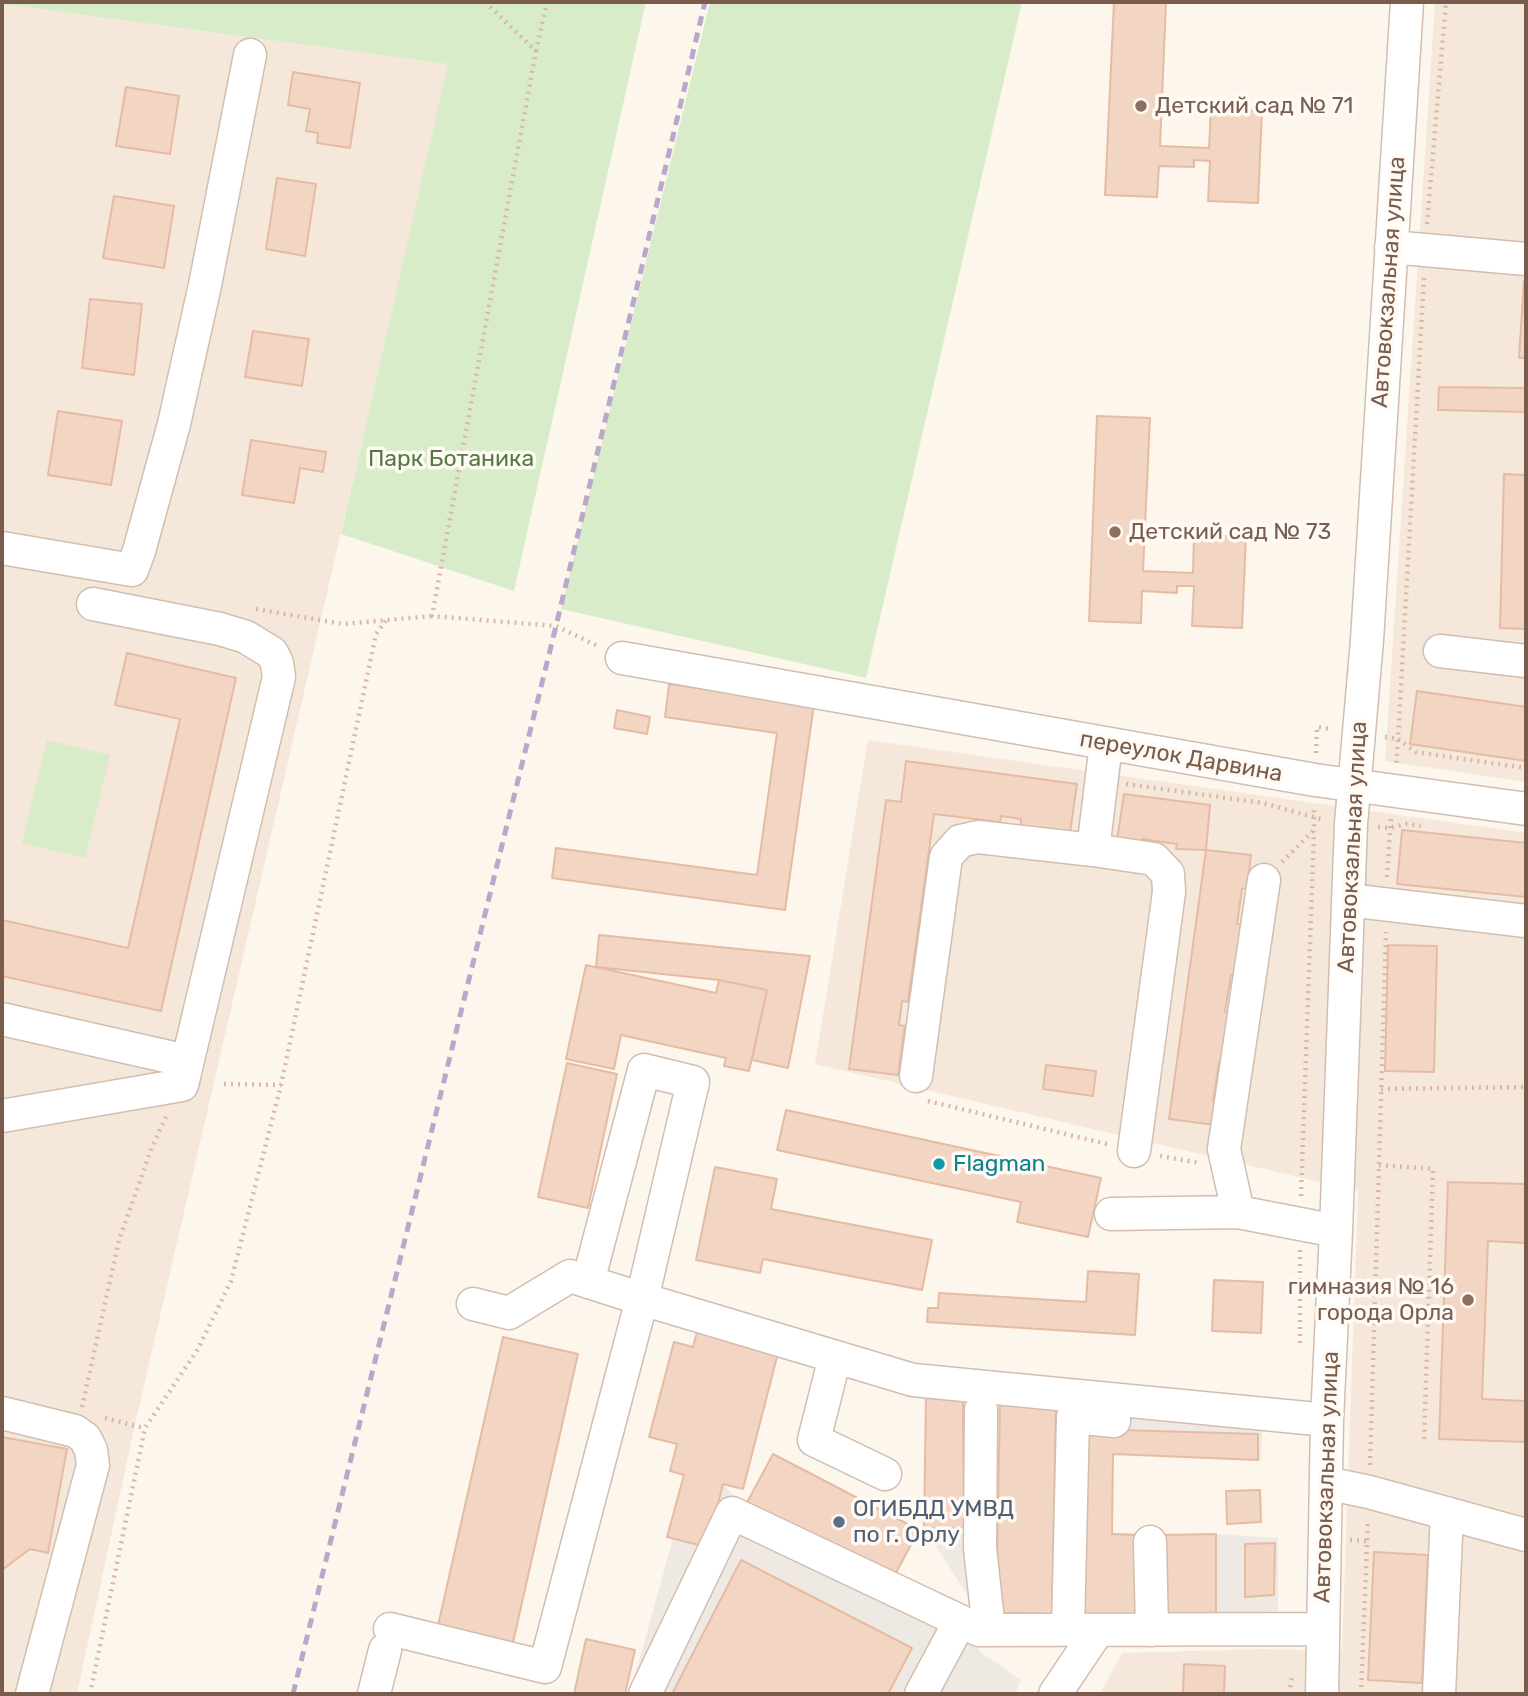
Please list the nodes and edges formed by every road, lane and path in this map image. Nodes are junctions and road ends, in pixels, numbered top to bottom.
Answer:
1 (485, 2) edge
2 (547, 2) edge
3 (1407, 2) edge
4 (1446, 2) edge
5 (536, 51) junction
6 (250, 55) dead end
7 (1391, 247) junction
8 (1425, 250) junction
9 (1526, 259) edge
10 (2, 548) edge
11 (93, 604) dead end
12 (387, 619) dead end
13 (1440, 651) dead end
14 (622, 658) joint
15 (1526, 661) edge
16 (1106, 744) junction
17 (1526, 768) edge
18 (1101, 780) junction
19 (1355, 785) junction
20 (1526, 809) edge
21 (1314, 818) dead end
22 (1314, 830) dead end
23 (1093, 850) junction
24 (1264, 880) dead end
25 (1348, 900) junction
26 (1526, 921) edge
27 (2, 1019) edge
28 (185, 1073) junction
29 (916, 1076) joint
30 (224, 1084) dead end
31 (281, 1085) junction
32 (1526, 1087) edge
33 (1381, 1089) dead end
34 (2, 1116) edge
35 (1134, 1151) junction
36 (1379, 1165) dead end
37 (1228, 1168) junction
38 (1238, 1212) junction
39 (1111, 1214) dead end
40 (1300, 1224) junction
41 (1336, 1231) junction
42 (588, 1282) junction
43 (642, 1299) junction
44 (474, 1304) dead end
45 (1300, 1348) dead end
46 (835, 1357) junction
47 (981, 1410) dead end
48 (81, 1411) dead end
49 (2, 1413) edge
50 (94, 1414) dead end
51 (1327, 1420) junction
52 (145, 1428) junction
53 (1232, 1430) dead end
54 (1424, 1442) dead end
55 (885, 1474) dead end
56 (1326, 1483) junction
57 (1447, 1513) junction
58 (1526, 1535) edge
59 (1150, 1542) dead end
60 (974, 1626) junction
61 (1312, 1629) junction
62 (1083, 1630) junction
63 (1152, 1630) junction
64 (32, 1694) edge
65 (90, 1694) edge
66 (374, 1694) edge
67 (645, 1694) edge
68 (921, 1694) edge
69 (1055, 1694) edge
70 (1289, 1694) edge
71 (1322, 1694) edge
72 (1439, 1694) edge

1 - 5 path
2 - 5 path
3 - 7 street, Автовокзальная улица
4 - 8 path
5 - 14 path
6 - 10 street
7 - 8 street
7 - 19 street, Автовокзальная улица
8 - 9 street
8 - 17 path
11 - 28 street
12 - 31 path
13 - 15 street
14 - 16 street, переулок Дарвина
16 - 18 street
16 - 19 street, переулок Дарвина
18 - 21 path
18 - 23 street
19 - 20 street, переулок Дарвина
19 - 25 street, Автовокзальная улица
22 - 40 path
23 - 29 street
23 - 35 street
24 - 37 street
25 - 26 street
25 - 41 street, Автовокзальная улица
27 - 28 street
28 - 34 street
28 - 48 path
29 - 35 path
30 - 31 path
31 - 52 path
32 - 33 path
35 - 37 path
36 - 54 path
37 - 38 street
38 - 39 street
38 - 40 street
40 - 41 street
40 - 45 path
41 - 51 street, Автовокзальная улица
42 - 43 street
42 - 43 street
42 - 44 street
43 - 46 street
43 - 66 street
46 - 51 street
46 - 55 street
47 - 60 street
49 - 64 street
50 - 52 path
51 - 56 street, Автовокзальная улица
52 - 65 path
53 - 62 street
56 - 57 street
56 - 61 street, Автовокзальная улица
57 - 58 street
57 - 72 street
59 - 63 street
60 - 62 street
60 - 67 street
60 - 68 street
61 - 63 street
61 - 70 path
61 - 71 street, Автовокзальная улица
62 - 63 street
62 - 69 street

